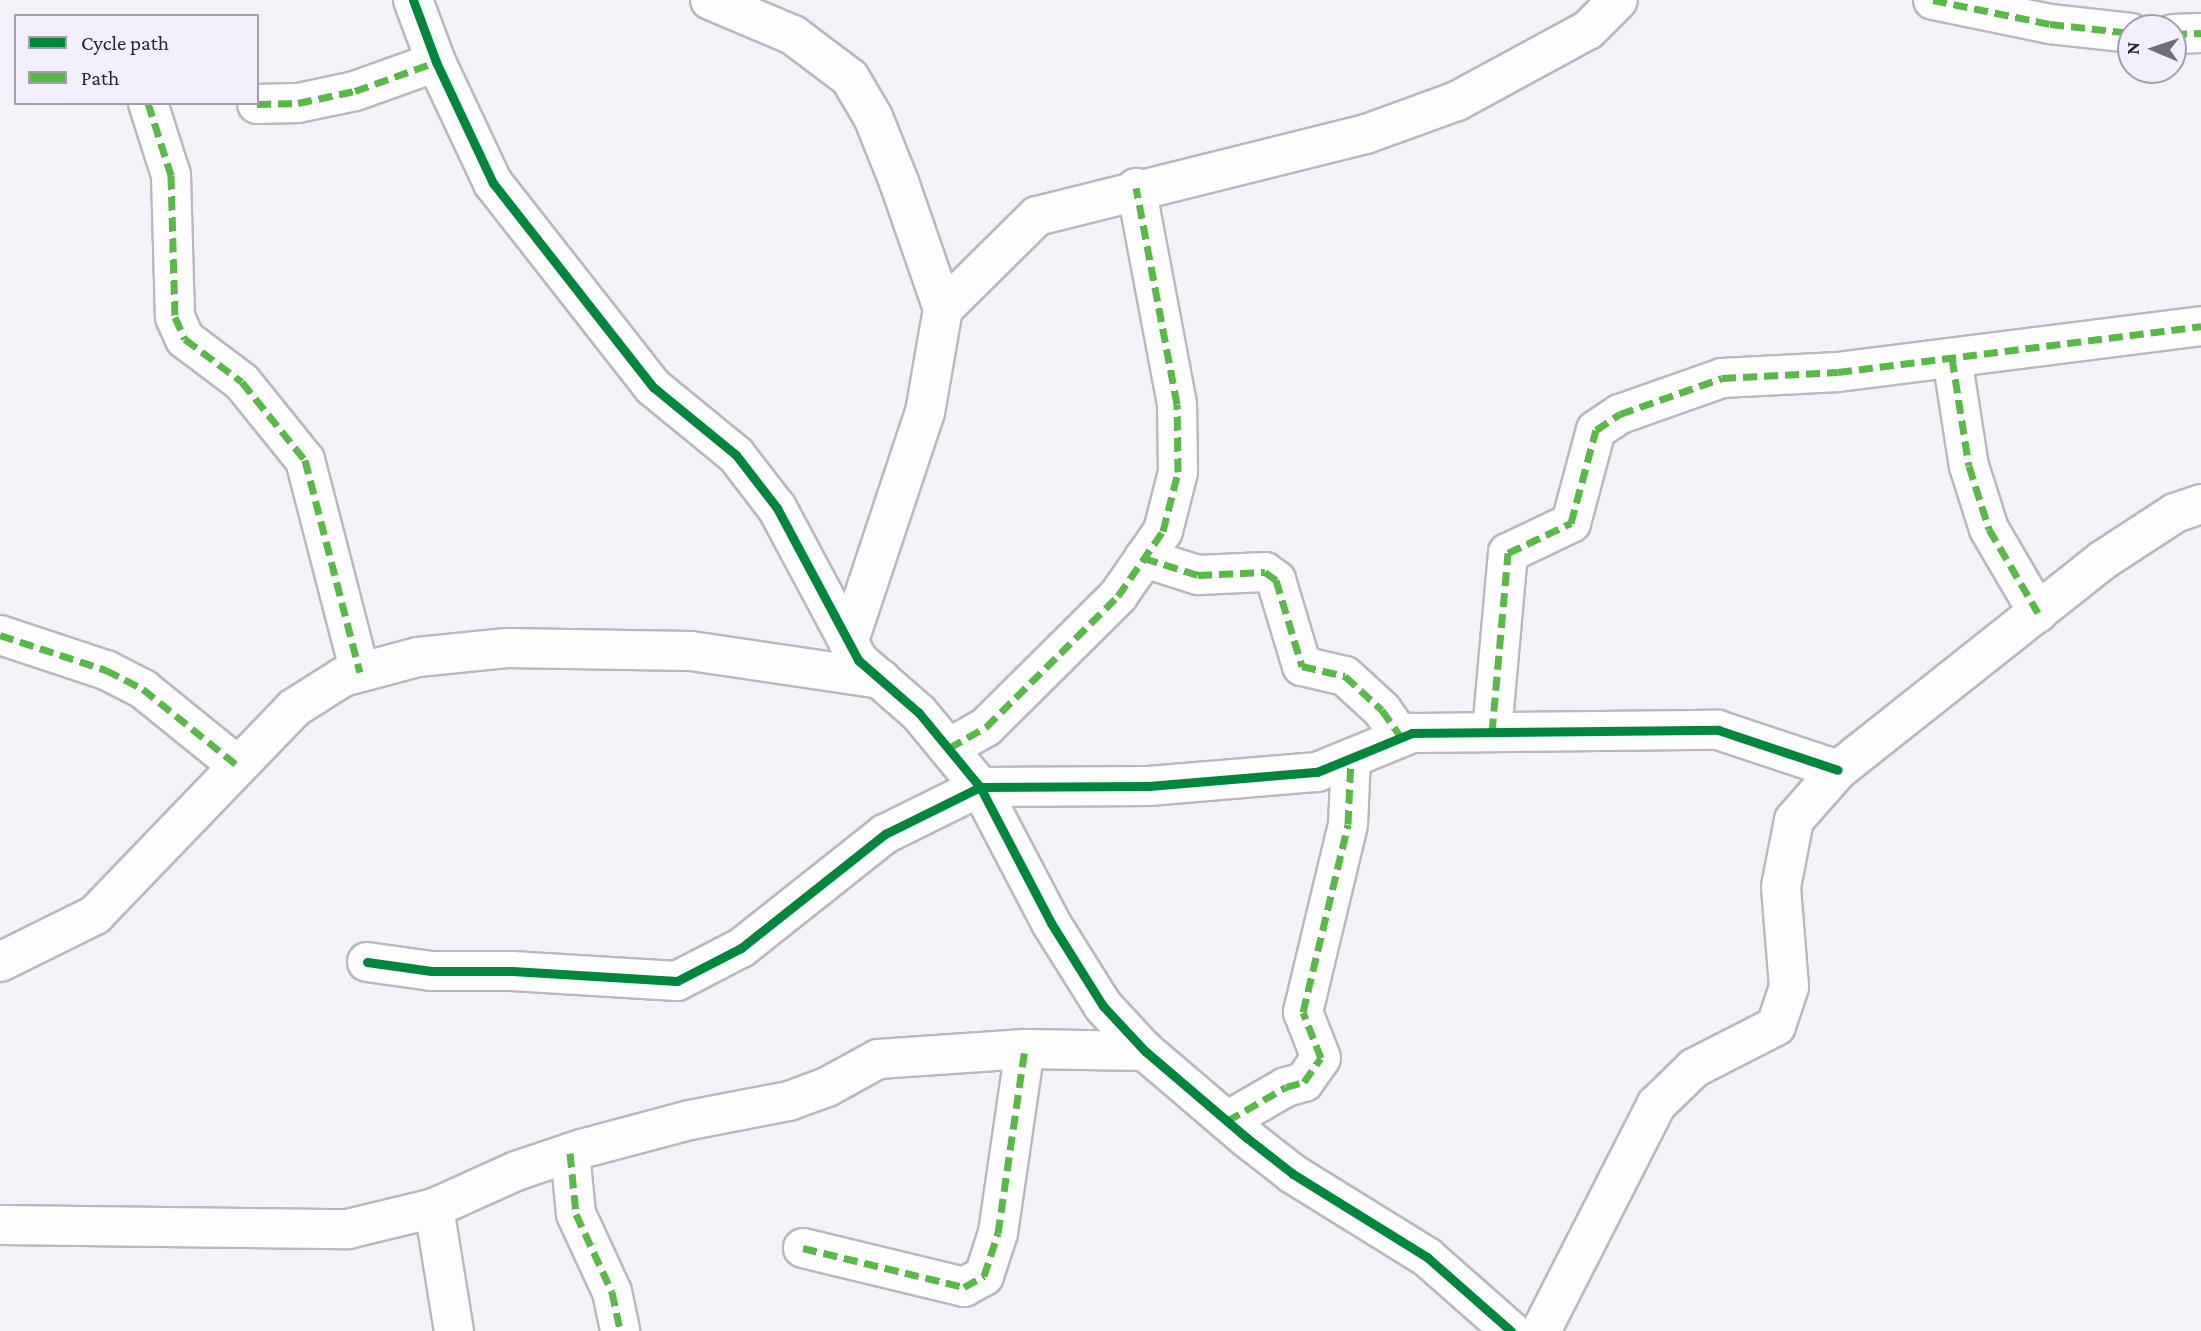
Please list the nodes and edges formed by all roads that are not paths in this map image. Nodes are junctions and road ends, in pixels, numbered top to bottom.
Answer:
1 (413, 0) edge
2 (710, 0) edge
3 (1618, 0) edge
4 (1933, 0) edge
5 (2117, 31) edge
6 (436, 62) junction
7 (259, 104) edge
8 (149, 105) edge
9 (1136, 188) junction
10 (943, 309) junction
11 (2201, 326) edge
12 (1952, 358) junction
13 (2201, 504) edge
14 (1144, 558) junction
15 (2038, 613) junction
16 (0, 635) edge
17 (848, 643) junction
18 (360, 672) junction
19 (881, 679) junction
20 (1492, 732) junction
21 (1401, 737) junction
22 (949, 748) junction
23 (1351, 758) junction
24 (237, 765) junction
25 (1838, 770) junction
26 (981, 787) junction
27 (0, 962) edge
28 (367, 962) dead end
29 (1026, 1049) junction
30 (1145, 1051) junction
31 (1227, 1121) junction
32 (570, 1153) junction
33 (434, 1208) junction
34 (0, 1225) edge
35 (803, 1248) dead end
36 (454, 1331) edge
37 (620, 1331) edge
38 (1510, 1331) edge
39 (1541, 1331) edge

1 - 6 street
2 - 10 street
3 - 9 street
4 - 5 street
6 - 7 street
6 - 17 street
8 - 18 street
9 - 10 street
9 - 14 street
10 - 17 street
11 - 12 street
12 - 15 street
12 - 20 street
13 - 15 street
14 - 21 street
14 - 22 street
15 - 25 street
16 - 24 street
17 - 19 street
18 - 19 street
18 - 24 street
19 - 22 street
20 - 21 street
20 - 25 street
21 - 23 street
22 - 26 street
23 - 26 street
23 - 31 street
24 - 27 street
25 - 39 street
26 - 28 street
26 - 30 street
29 - 30 street
29 - 32 street
29 - 35 street
30 - 31 street
31 - 38 street
32 - 33 street
32 - 37 street
33 - 34 street
33 - 36 street

